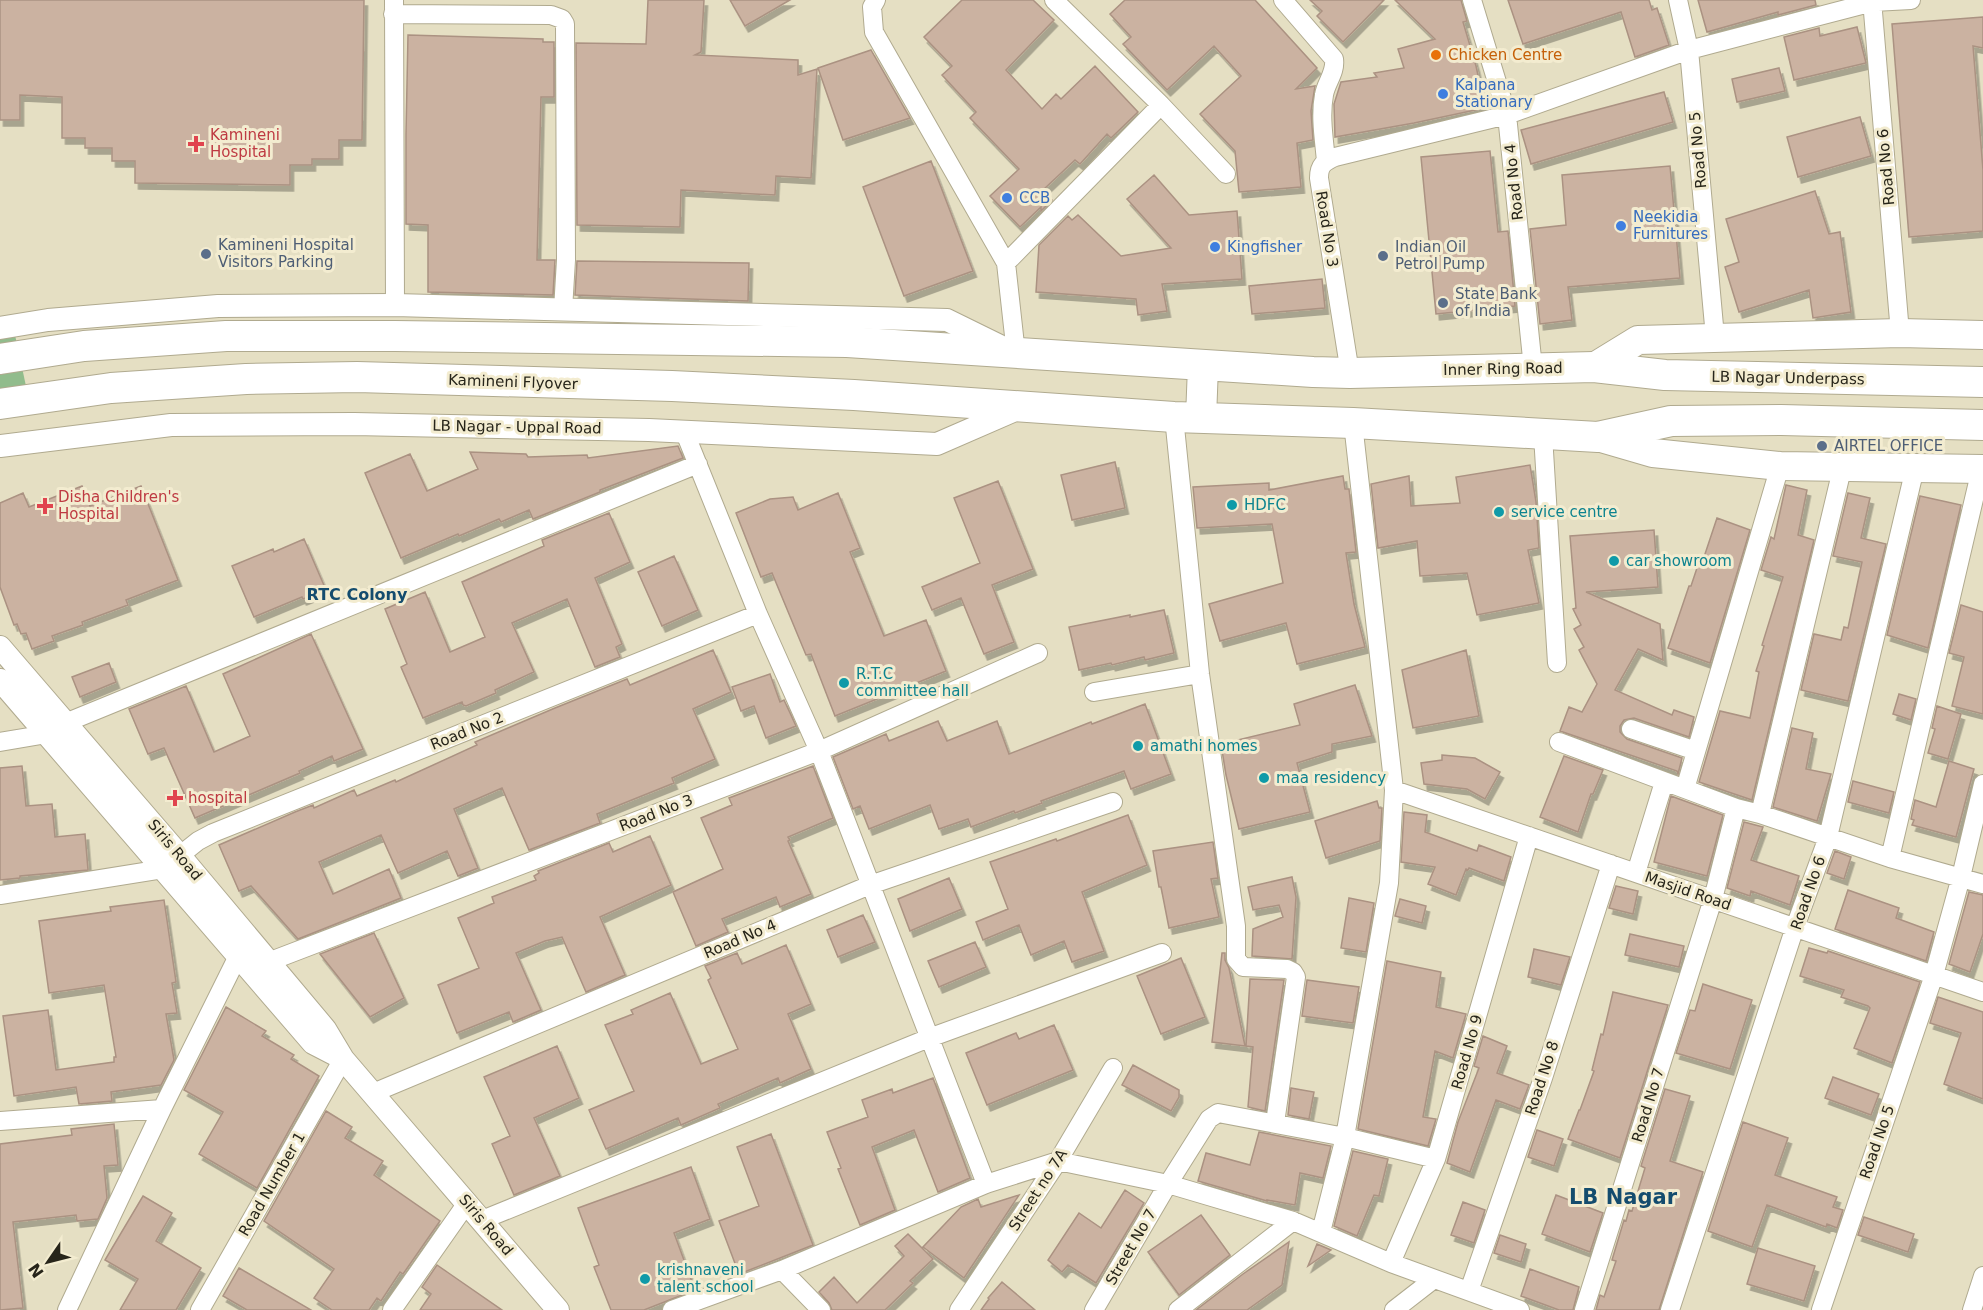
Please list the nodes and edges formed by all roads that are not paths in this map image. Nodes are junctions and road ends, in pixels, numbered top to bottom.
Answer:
1 (876, 0) edge
2 (1054, 0) edge
3 (1283, 0) edge
4 (1472, 0) edge
5 (1678, 0) edge
6 (1911, 0) edge
7 (1872, 1) edge
8 (393, 7) edge
9 (1689, 50) junction
10 (1161, 105) junction
11 (1507, 115) junction
12 (1326, 161) junction
13 (1226, 174) dead end
14 (1006, 263) junction
15 (394, 305) junction
16 (563, 310) junction
17 (0, 328) edge
18 (1900, 333) junction
19 (1983, 335) edge
20 (1715, 337) junction
21 (1016, 354) junction
22 (0, 359) edge
23 (1203, 366) junction
24 (1594, 367) junction
25 (1533, 368) junction
26 (1313, 372) junction
27 (1350, 373) junction
28 (1983, 382) edge
29 (0, 404) edge
30 (1026, 405) junction
31 (1187, 417) junction
32 (1314, 422) junction
33 (1353, 423) junction
34 (1983, 425) edge
35 (685, 433) junction
36 (1543, 435) junction
37 (1598, 437) junction
38 (0, 446) edge
39 (698, 464) junction
40 (1843, 465) junction
41 (1780, 466) junction
42 (1915, 468) junction
43 (1982, 469) edge
44 (759, 614) junction
45 (0, 647) edge
46 (1038, 653) dead end
47 (1557, 663) dead end
48 (1200, 674) junction
49 (0, 680) edge
50 (1094, 692) dead end
51 (56, 729) junction
52 (1631, 729) dead end
53 (0, 742) edge
54 (1559, 742) dead end
55 (819, 751) junction
56 (1696, 751) junction
57 (1664, 782) junction
58 (1983, 784) edge
59 (1685, 789) junction
60 (1394, 790) junction
61 (1113, 802) dead end
62 (1736, 808) junction
63 (1760, 813) junction
64 (1529, 836) junction
65 (1828, 837) junction
66 (1890, 858) junction
67 (172, 863) junction
68 (1611, 864) junction
69 (1636, 873) junction
70 (1961, 876) junction
71 (1983, 884) edge
72 (870, 885) junction
73 (0, 895) edge
74 (1713, 899) junction
75 (1796, 927) junction
76 (1162, 953) dead end
77 (238, 956) junction
78 (268, 962) junction
79 (1934, 975) junction
80 (1983, 992) edge
81 (929, 1038) junction
82 (343, 1059) junction
83 (1113, 1068) dead end
84 (373, 1093) junction
85 (162, 1109) junction
86 (0, 1121) edge
87 (1275, 1123) junction
88 (1345, 1137) junction
89 (1436, 1159) junction
90 (1058, 1161) junction
91 (1167, 1184) junction
92 (986, 1185) junction
93 (467, 1203) junction
94 (482, 1220) junction
95 (1293, 1221) junction
96 (1321, 1232) junction
97 (1391, 1263) junction
98 (782, 1270) junction
99 (1983, 1276) edge
100 (1434, 1279) junction
101 (1469, 1291) junction
102 (556, 1309) edge
103 (67, 1310) edge
104 (200, 1310) edge
105 (392, 1310) edge
106 (672, 1310) edge
107 (821, 1310) edge
108 (959, 1310) edge
109 (1094, 1310) edge
110 (1178, 1310) edge
111 (1394, 1310) edge
112 (1520, 1310) edge
113 (1584, 1310) edge
114 (1670, 1310) edge
115 (1821, 1310) edge
116 (1972, 1310) edge

1 - 14 street
2 - 10 street
3 - 12 street, Road No 3
4 - 11 street, Road No 4
5 - 9 street, Road No 5
6 - 7 street
7 - 9 street
7 - 18 street, Road No 6
8 - 15 street
8 - 16 street
9 - 11 street
9 - 20 street, Road No 5
10 - 13 street
10 - 14 street
11 - 12 street
11 - 25 street, Road No 4
12 - 27 street, Road No 3
14 - 21 street
15 - 16 street
15 - 17 street
16 - 21 street
18 - 19 main road
18 - 20 main road
20 - 24 main road
21 - 22 highway
21 - 23 highway, Inner Ring Road
23 - 26 highway, Inner Ring Road
23 - 31 highway
24 - 25 highway, Inner Ring Road
24 - 28 highway, LB Nagar Underpass
25 - 27 highway, Inner Ring Road
26 - 27 highway, Inner Ring Road
26 - 32 highway
29 - 30 highway, Kamineni Flyover
30 - 31 highway
30 - 35 street, LB Nagar - Uppal Road
31 - 32 highway
31 - 48 street
32 - 33 highway
33 - 36 highway
33 - 60 street
34 - 37 highway
35 - 38 street, LB Nagar - Uppal Road
35 - 39 street
36 - 37 highway
36 - 47 street
37 - 41 main road
39 - 44 street
39 - 51 street
40 - 41 main road
40 - 42 main road
40 - 63 street
41 - 56 street
42 - 43 main road
42 - 65 street, Road No 6
43 - 66 street
44 - 55 street
44 - 67 street, Road No 2
45 - 51 street, Siris Road
46 - 55 street, Road No 3
48 - 50 street
48 - 87 street
49 - 51 street, Siris Road
51 - 53 street
51 - 67 street, Siris Road
52 - 56 street
54 - 57 street
55 - 72 street
55 - 78 street, Road No 3
56 - 59 street
57 - 59 street
57 - 69 street
58 - 70 street, Road No 5
59 - 62 street
60 - 64 street, Masjid Road
60 - 88 street
61 - 72 street, Road No 4
62 - 63 street
62 - 74 street, Road No 7
63 - 65 street
64 - 68 street, Masjid Road
64 - 89 street, Road No 9
65 - 66 street
65 - 75 street, Road No 6
66 - 70 street
67 - 73 street
67 - 77 street, Siris Road
67 - 78 street, Siris Road
68 - 69 street, Masjid Road
68 - 101 street, Road No 8
69 - 74 street, Masjid Road
70 - 71 street
70 - 79 street, Road No 5
72 - 81 street
72 - 84 street, Road No 4
74 - 75 street, Masjid Road
74 - 113 street, Road No 7
75 - 79 street, Masjid Road
75 - 114 street, Road No 6
76 - 81 street
77 - 82 street, Siris Road
77 - 85 street
78 - 82 street, Siris Road
79 - 80 street, Masjid Road
79 - 115 street, Road No 5
81 - 92 street
81 - 94 street
82 - 84 street, Siris Road
82 - 104 street, Road Number 1
83 - 90 street, Street no 7A
84 - 93 street, Siris Road
85 - 86 street
85 - 103 street
87 - 88 street
87 - 91 street, Street No 7
88 - 89 street
88 - 96 street
89 - 97 street, Road No 9
90 - 91 street
90 - 92 street
90 - 108 street, Street no 7A
91 - 95 street
91 - 109 street, Street No 7
92 - 98 street
93 - 94 street, Siris Road
93 - 105 street
94 - 102 street, Siris Road
95 - 96 street
95 - 110 street
96 - 97 street
97 - 100 street
98 - 106 street
98 - 107 street
99 - 116 street
100 - 101 street
100 - 111 street
101 - 112 street

